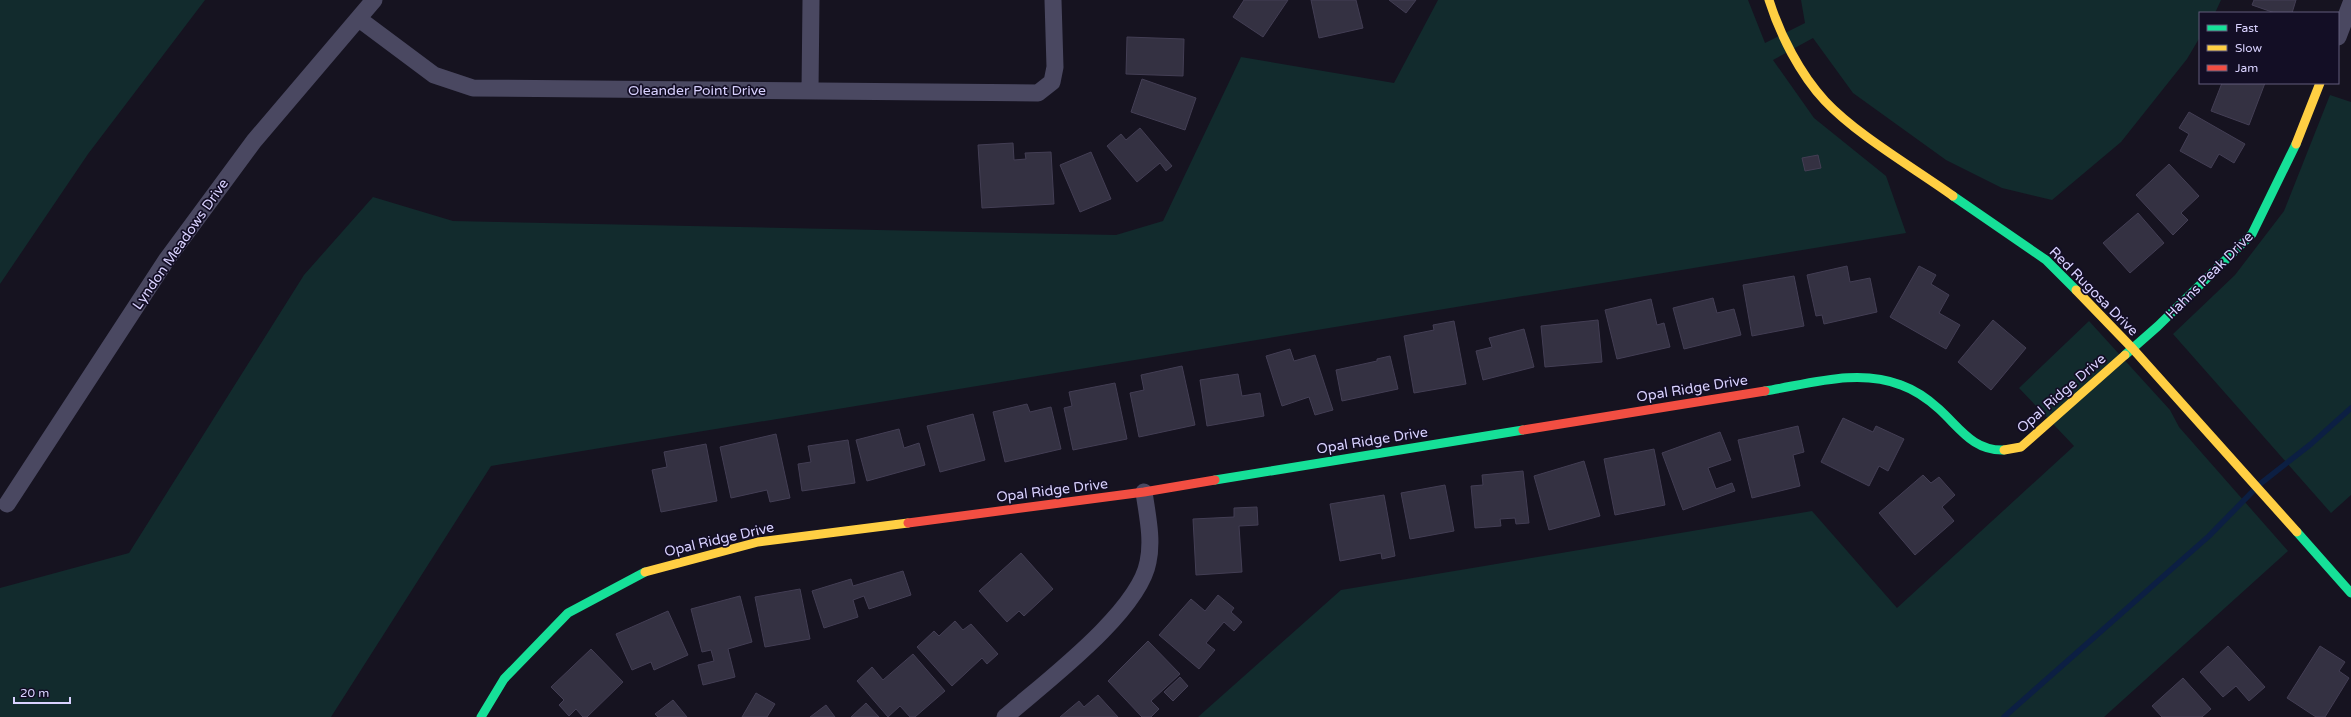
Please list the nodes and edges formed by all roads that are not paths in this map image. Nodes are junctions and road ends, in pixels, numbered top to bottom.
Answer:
1 (374, 0) edge
2 (811, 0) edge
3 (1052, 0) edge
4 (1769, 0) edge
5 (2351, 3) edge
6 (359, 19) junction
7 (2339, 34) edge
8 (2320, 84) edge
9 (810, 91) junction
10 (2133, 349) junction
11 (1144, 492) junction
12 (7, 504) dead end
13 (2351, 593) edge
14 (481, 717) edge
15 (1005, 717) edge

1 - 6 street, Lyndon Meadows Drive
2 - 9 street
3 - 9 street, Oleander Point Drive
4 - 10 street, Red Rugosa Drive
5 - 7 street
6 - 9 street, Oleander Point Drive
6 - 12 street, Lyndon Meadows Drive
8 - 10 street, Hahns Peak Drive
10 - 11 street, Opal Ridge Drive
10 - 13 street, Red Rugosa Drive
11 - 14 street, Opal Ridge Drive
11 - 15 street

